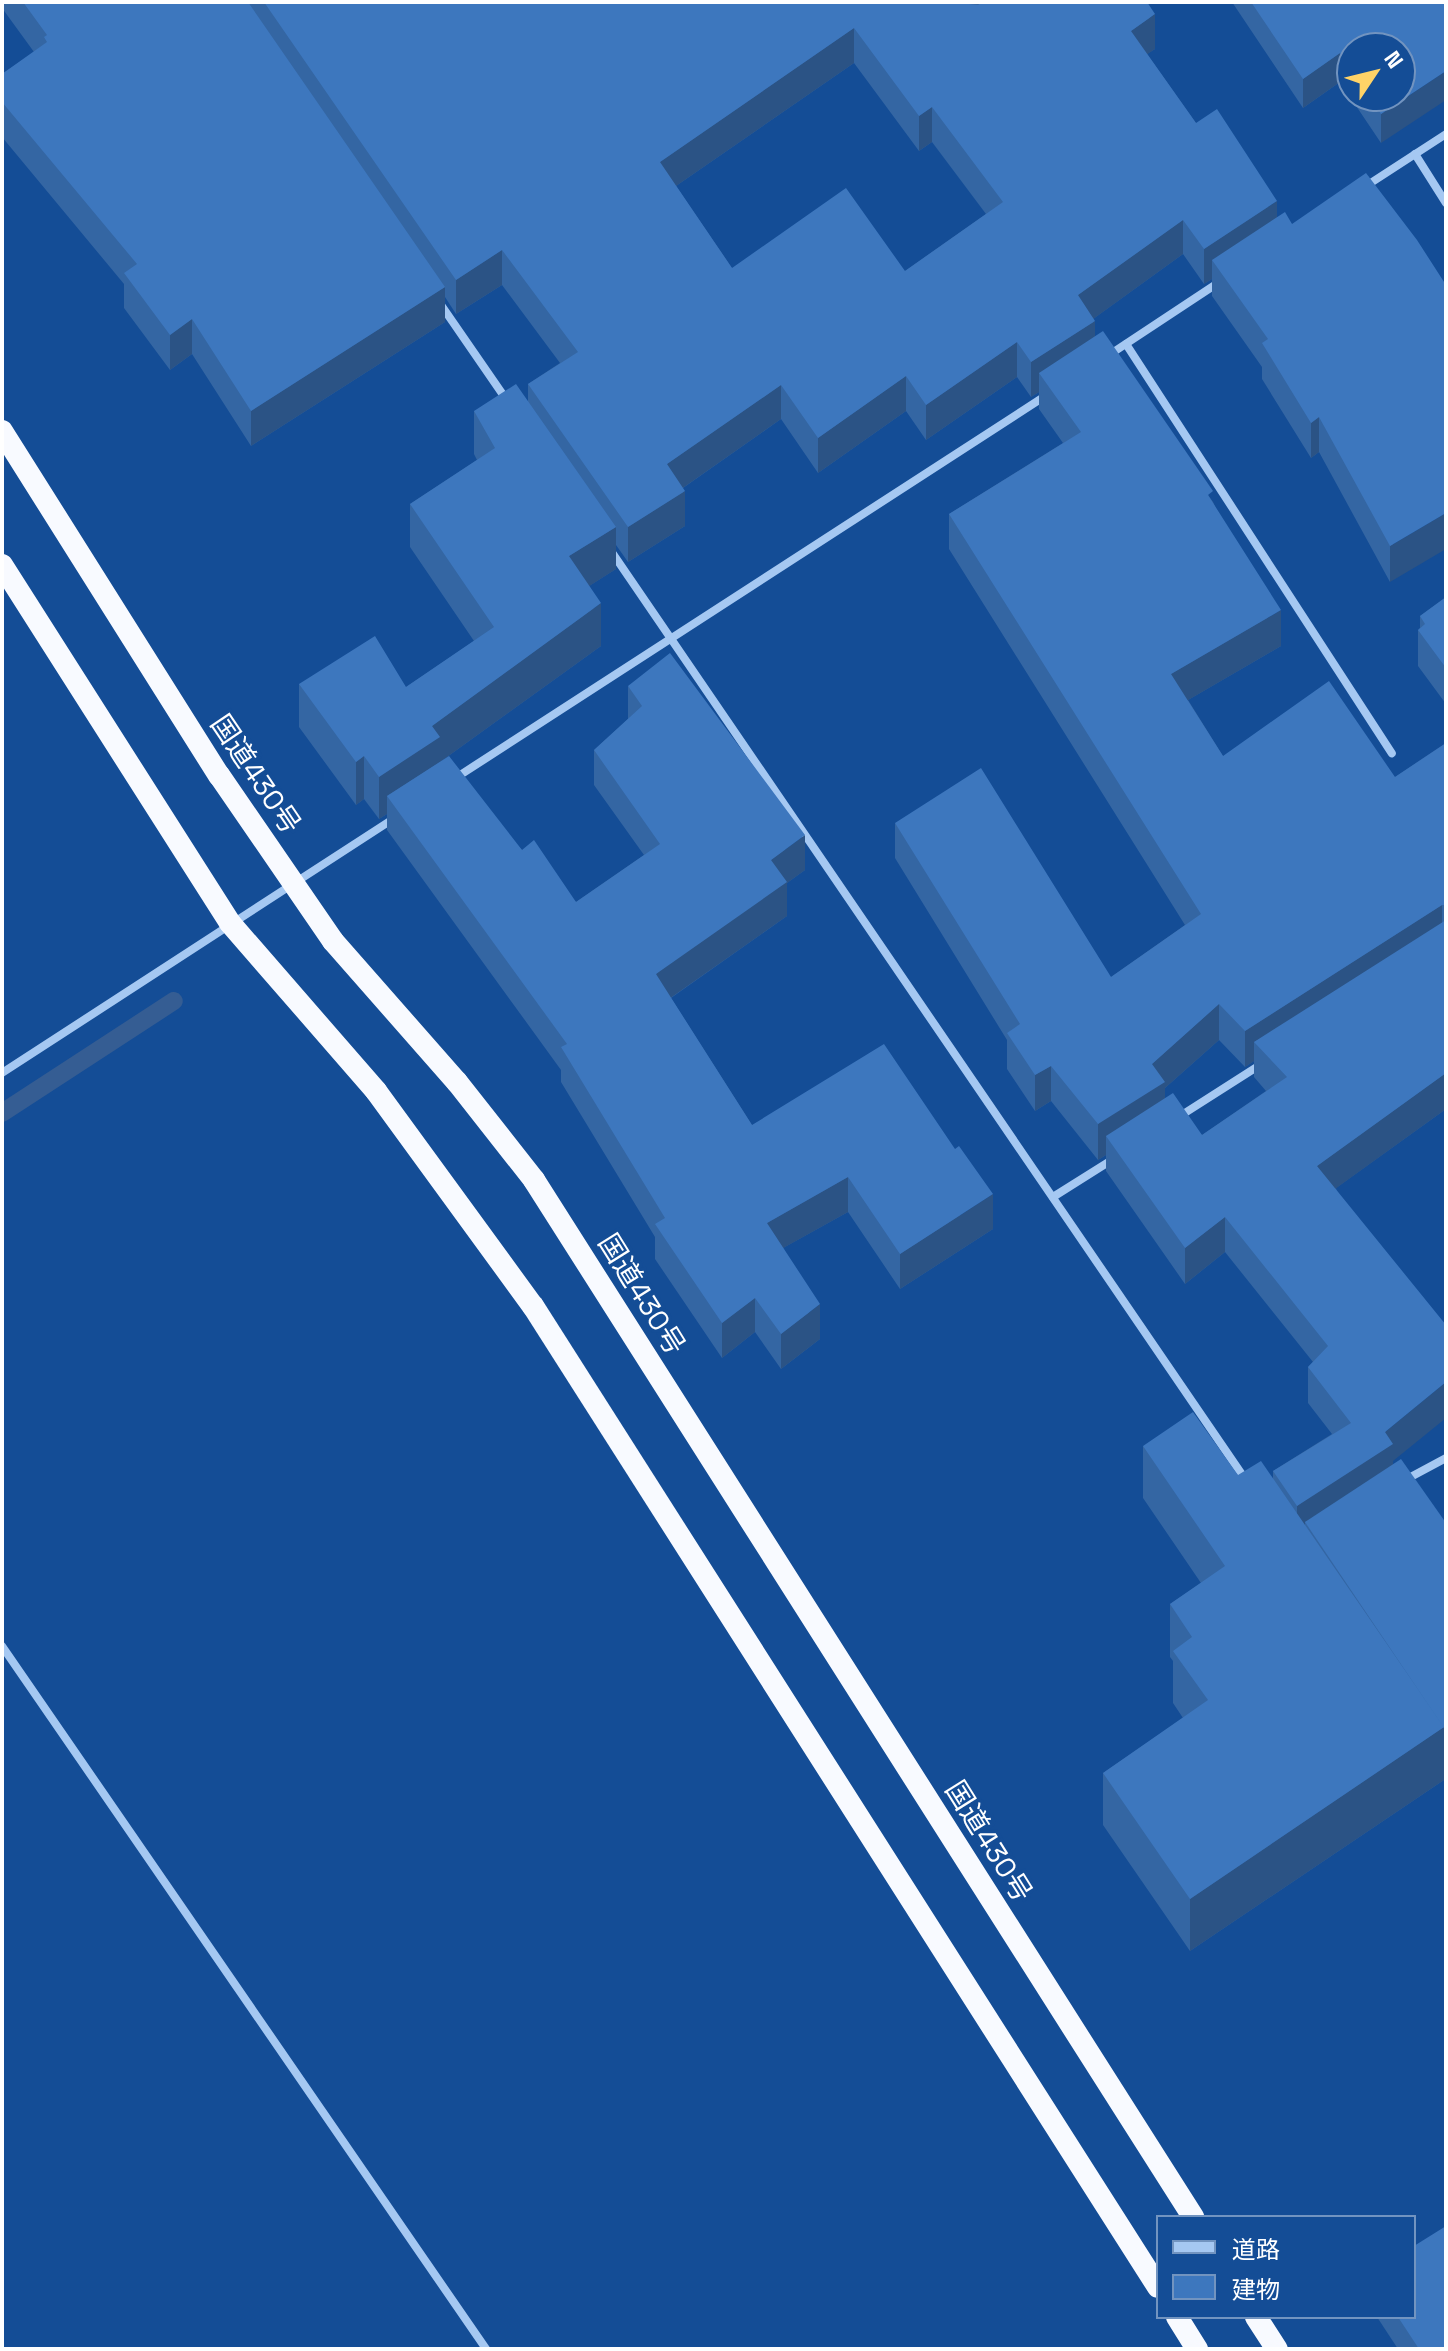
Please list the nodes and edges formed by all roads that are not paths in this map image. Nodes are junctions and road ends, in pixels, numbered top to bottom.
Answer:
1 (1446, 134) edge
2 (1415, 154) junction
3 (1363, 189) edge
4 (1446, 203) edge
5 (1231, 275) edge
6 (430, 289) edge
7 (1126, 344) junction
8 (1099, 361) edge
9 (1060, 388) edge
10 (511, 406) edge
11 (2, 431) edge
12 (601, 536) edge
13 (2, 565) edge
14 (673, 640) junction
15 (1392, 753) dead end
16 (448, 783) edge
17 (408, 809) edge
18 (293, 882) junction
19 (230, 923) junction
20 (1276, 1055) edge
21 (2, 1073) edge
22 (1171, 1122) edge
23 (1118, 1155) edge
24 (1053, 1197) junction
25 (1446, 1458) edge
26 (1250, 1486) edge
27 (1392, 1488) edge
28 (2, 1646) edge
29 (1192, 2215) edge
30 (1156, 2284) edge
31 (1178, 2319) edge
32 (1257, 2319) edge
33 (486, 2349) edge
34 (1197, 2349) edge
35 (1277, 2349) edge

1 - 2 street
2 - 3 street
2 - 4 street
5 - 7 street
6 - 10 street
7 - 8 street
7 - 15 street
9 - 14 street
11 - 18 highway, 国道430号
12 - 14 street
13 - 19 highway
14 - 16 street
14 - 24 street
17 - 18 street
18 - 19 street
18 - 29 highway, 国道430号
19 - 21 street
19 - 30 highway
20 - 22 street
23 - 24 street
24 - 26 street
25 - 27 street
28 - 33 street
31 - 34 highway
32 - 35 highway

